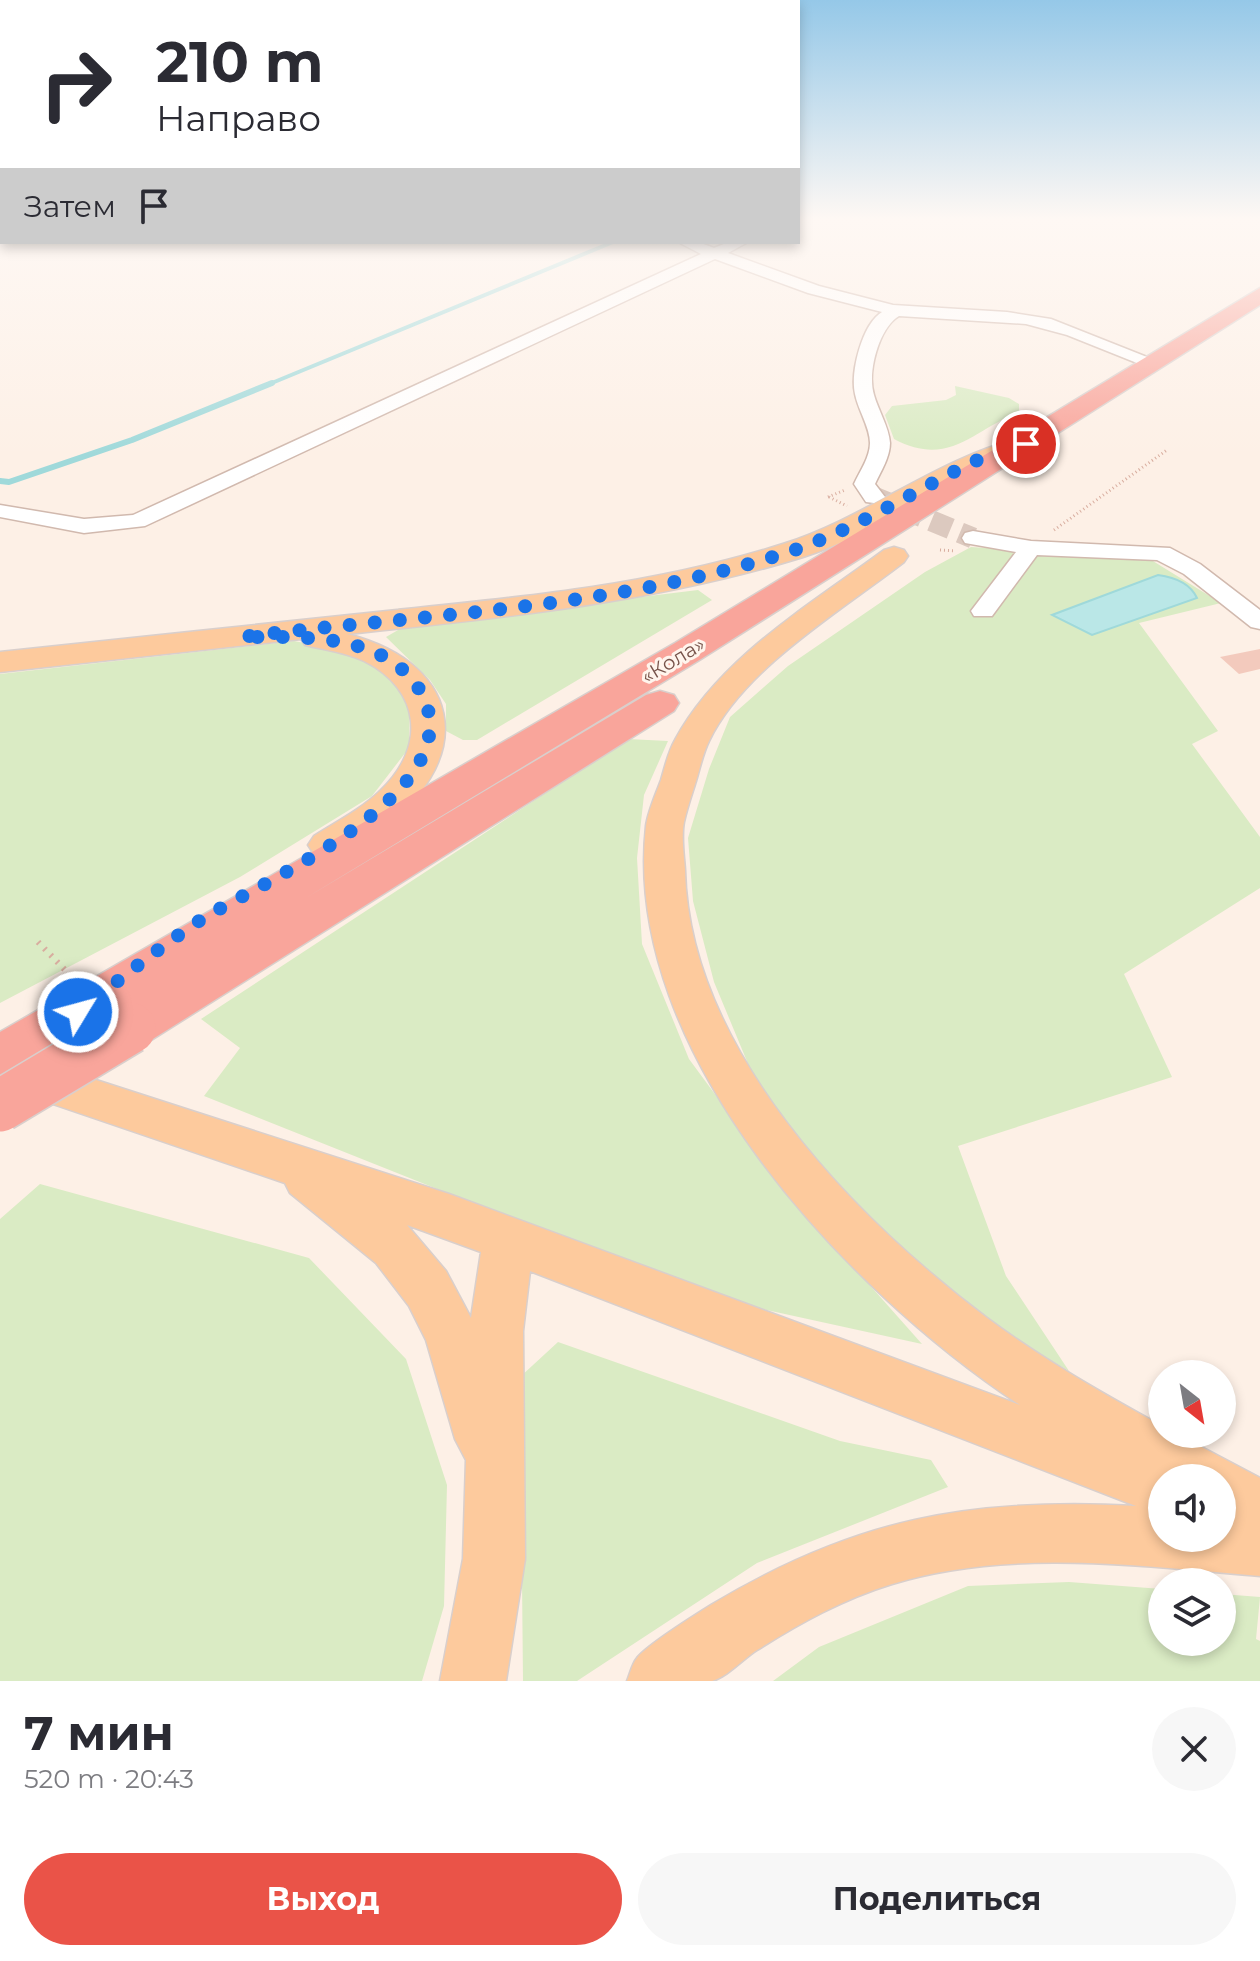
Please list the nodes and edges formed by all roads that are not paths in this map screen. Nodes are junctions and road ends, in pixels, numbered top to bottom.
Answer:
1 (615, 298) edge
2 (850, 298) edge
3 (1255, 298) edge
4 (896, 311) junction
5 (1260, 319) edge
6 (1153, 363) junction
7 (1026, 444) junction
8 (874, 497) dead end
9 (0, 511) edge
10 (973, 538) tunnel mouth
11 (1031, 548) junction
12 (894, 556) junction
13 (983, 611) dead end
14 (1260, 622) edge
15 (241, 637) junction
16 (0, 662) edge
17 (73, 993) junction
18 (0, 1057) edge
19 (0, 1067) edge
20 (0, 1106) edge
21 (288, 1165) junction
22 (509, 1239) junction
23 (1173, 1464) edge
24 (495, 1482) junction
25 (1148, 1482) edge
26 (1236, 1498) edge
27 (1260, 1511) edge
28 (1236, 1515) edge
29 (1260, 1524) edge
30 (1148, 1537) edge
31 (1236, 1544) edge
32 (1260, 1546) edge
33 (473, 1681) edge
34 (660, 1681) edge

1 - 9 street
2 - 4 street
3 - 6 highway, «Кола»
4 - 6 street
4 - 8 street
5 - 12 highway, «Кола»
6 - 7 highway, «Кола»
7 - 15 main road
7 - 17 highway, «Кола»
10 - 11 street
11 - 13 street
11 - 14 street
12 - 20 highway, «Кола», bridge
12 - 23 main road
15 - 16 main road
15 - 17 main road
17 - 18 highway, «Кола»
19 - 21 main road
21 - 22 main road
21 - 24 main road
22 - 24 main road
22 - 25 main road
24 - 33 main road
26 - 27 main road
28 - 29 main road
30 - 34 main road
31 - 32 main road

